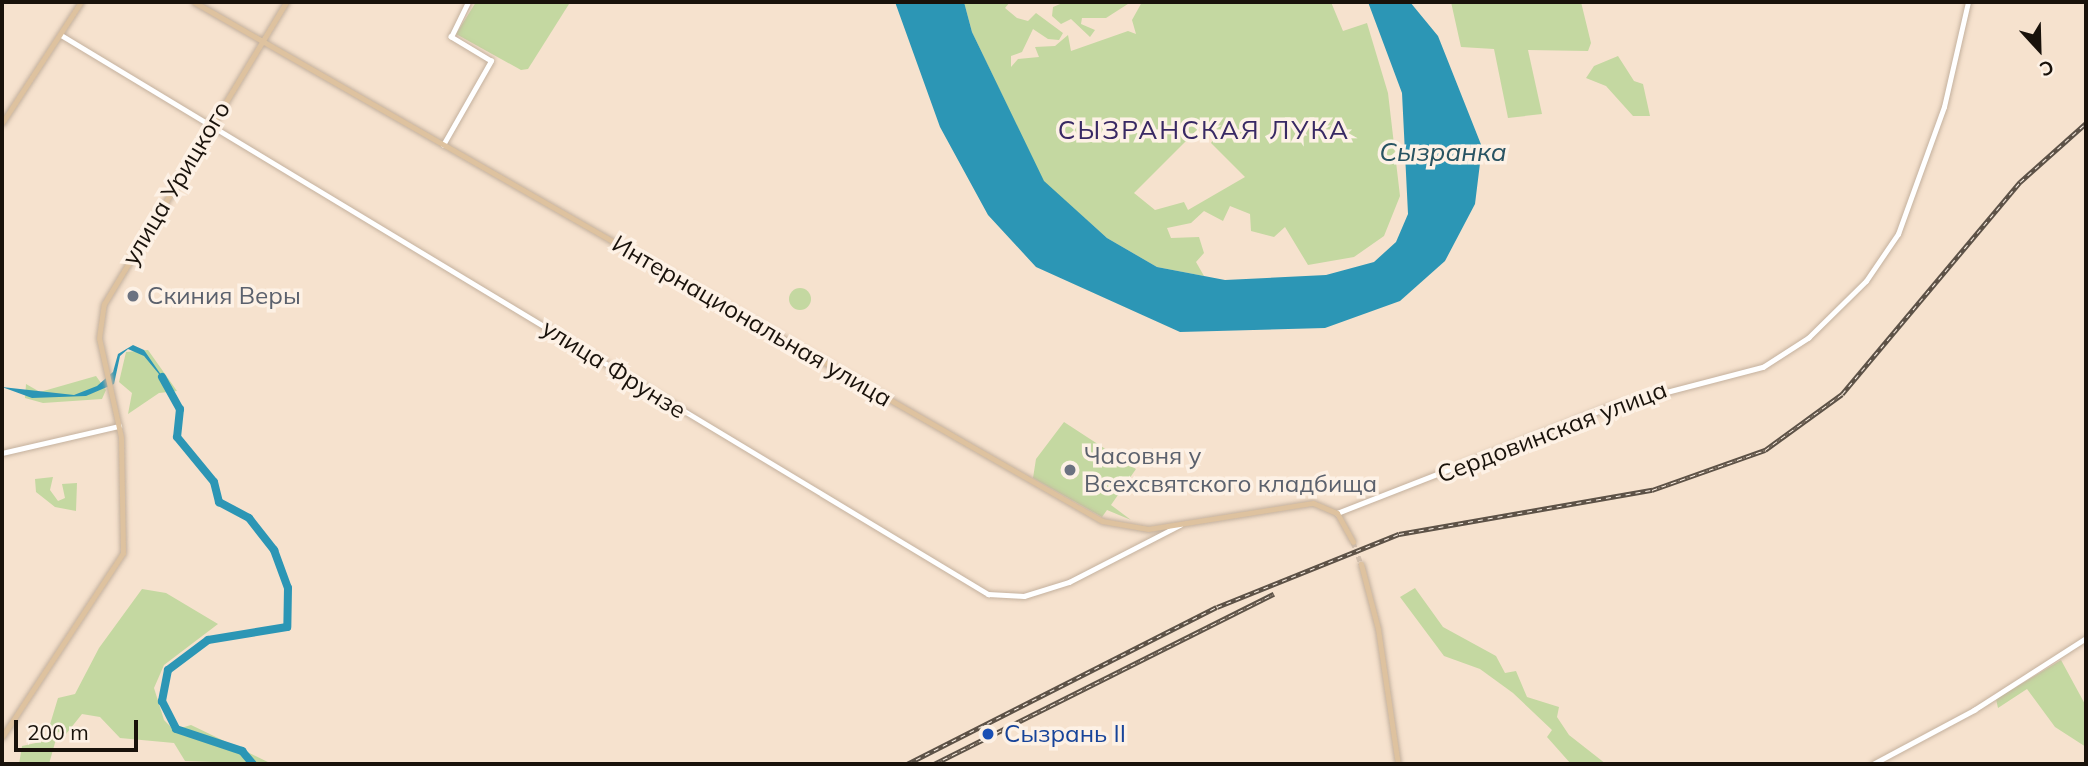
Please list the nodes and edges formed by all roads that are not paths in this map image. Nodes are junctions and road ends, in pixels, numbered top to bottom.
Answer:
1 (81, 2) edge
2 (194, 2) edge
3 (286, 2) edge
4 (468, 2) edge
5 (1968, 2) edge
6 (61, 35) junction
7 (261, 42) junction
8 (2, 122) edge
9 (212, 124) junction
10 (443, 145) junction
11 (120, 426) junction
12 (2, 453) edge
13 (1337, 513) junction
14 (1180, 524) junction
15 (1148, 529) junction
16 (1151, 540) junction
17 (1353, 542) tunnel mouth
18 (1361, 564) tunnel mouth
19 (2086, 638) edge
20 (5, 726) edge
21 (2, 737) edge
22 (1398, 764) edge
23 (1873, 764) edge

1 - 6 main road
2 - 7 main road, Интернациональная улица
3 - 7 main road, улица Урицкого
4 - 10 street
5 - 13 street, Сердовинская улица
6 - 8 main road
6 - 9 street, улица Фрунзе
7 - 9 main road, улица Урицкого
7 - 10 main road, Интернациональная улица
9 - 11 main road, улица Урицкого
9 - 16 street, улица Фрунзе
10 - 15 main road, Интернациональная улица
11 - 12 street
11 - 20 main road, улица Урицкого
13 - 14 main road, Интернациональная улица
13 - 17 main road
14 - 15 main road, Интернациональная улица
14 - 16 street, улица Фрунзе
15 - 16 street
18 - 22 main road
19 - 23 street
20 - 21 main road, улица Урицкого

